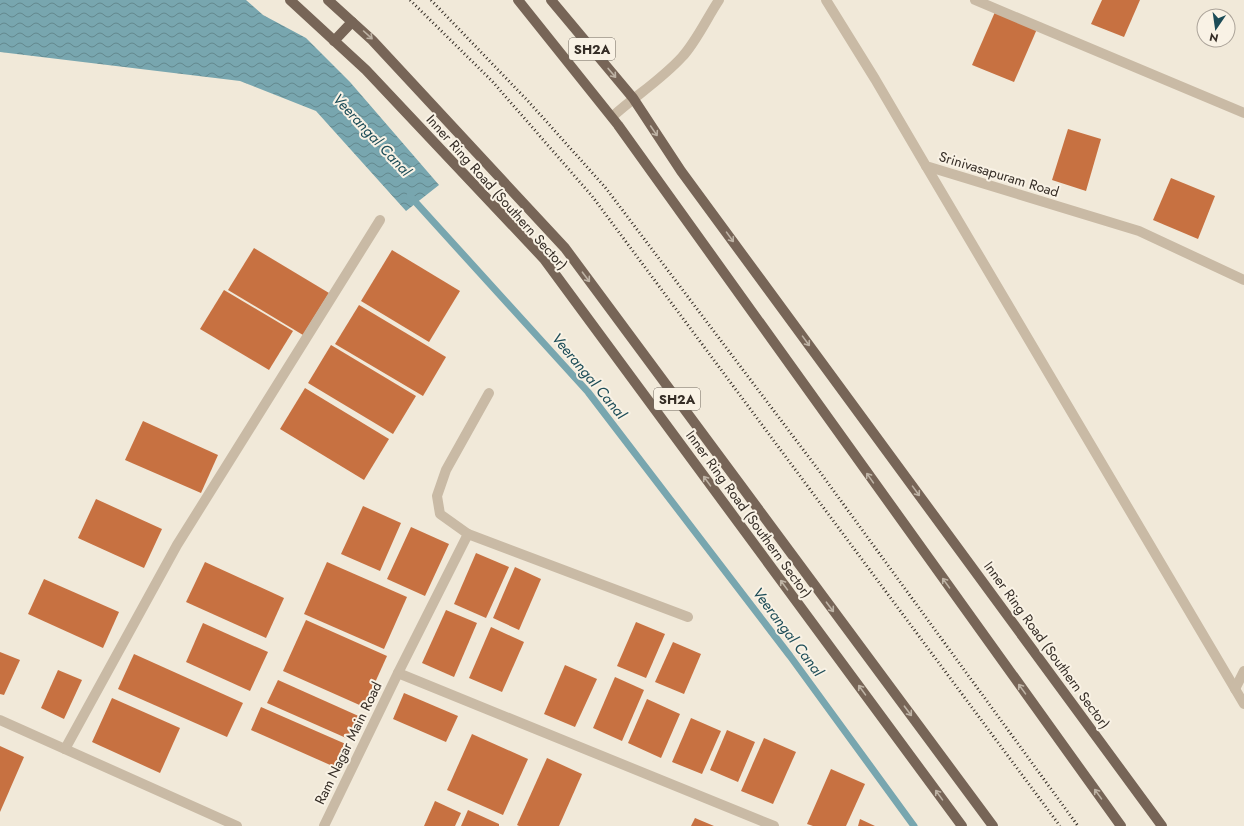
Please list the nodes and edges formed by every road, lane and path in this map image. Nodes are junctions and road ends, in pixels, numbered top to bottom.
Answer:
1 (290, 0) edge
2 (328, 0) edge
3 (518, 0) edge
4 (551, 0) edge
5 (719, 0) edge
6 (826, 0) edge
7 (975, 0) edge
8 (352, 22) junction
9 (334, 41) junction
10 (632, 98) junction
11 (1244, 113) edge
12 (612, 117) junction
13 (926, 166) junction
14 (380, 220) dead end
15 (1244, 280) edge
16 (489, 393) dead end
17 (468, 534) junction
18 (688, 617) dead end
19 (1244, 671) edge
20 (398, 673) junction
21 (1235, 689) junction
22 (1244, 704) edge
23 (0, 720) edge
24 (65, 749) junction
25 (237, 826) edge
26 (324, 826) edge
27 (774, 826) edge
28 (962, 826) edge
29 (993, 826) edge
30 (1121, 826) edge
31 (1162, 826) edge

1 - 9 main road, Inner Ring Road (Southern Sector) / SH2A
2 - 8 main road, Inner Ring Road (Southern Sector) / SH2A
3 - 12 main road, SH2A
4 -> 10 main road, Inner Ring Road (Southern Sector) / SH2A
5 - 10 street
6 - 13 street, Srinivasapuram Road
7 - 11 street
8 - 9 main road
8 -> 29 main road, Inner Ring Road (Southern Sector) / SH2A
28 -> 9 main road, Inner Ring Road (Southern Sector) / SH2A
10 - 12 street
10 -> 31 main road, Inner Ring Road (Southern Sector) / SH2A
30 -> 12 main road, SH2A
13 - 15 street, Srinivasapuram Road
13 - 21 street
14 - 24 street
16 - 17 street
17 - 18 street
17 - 20 street, Ram Nagar Main Road
19 - 21 street
20 - 26 street, Ram Nagar Main Road
20 - 27 street
21 - 22 street
23 - 24 street
24 - 25 street

